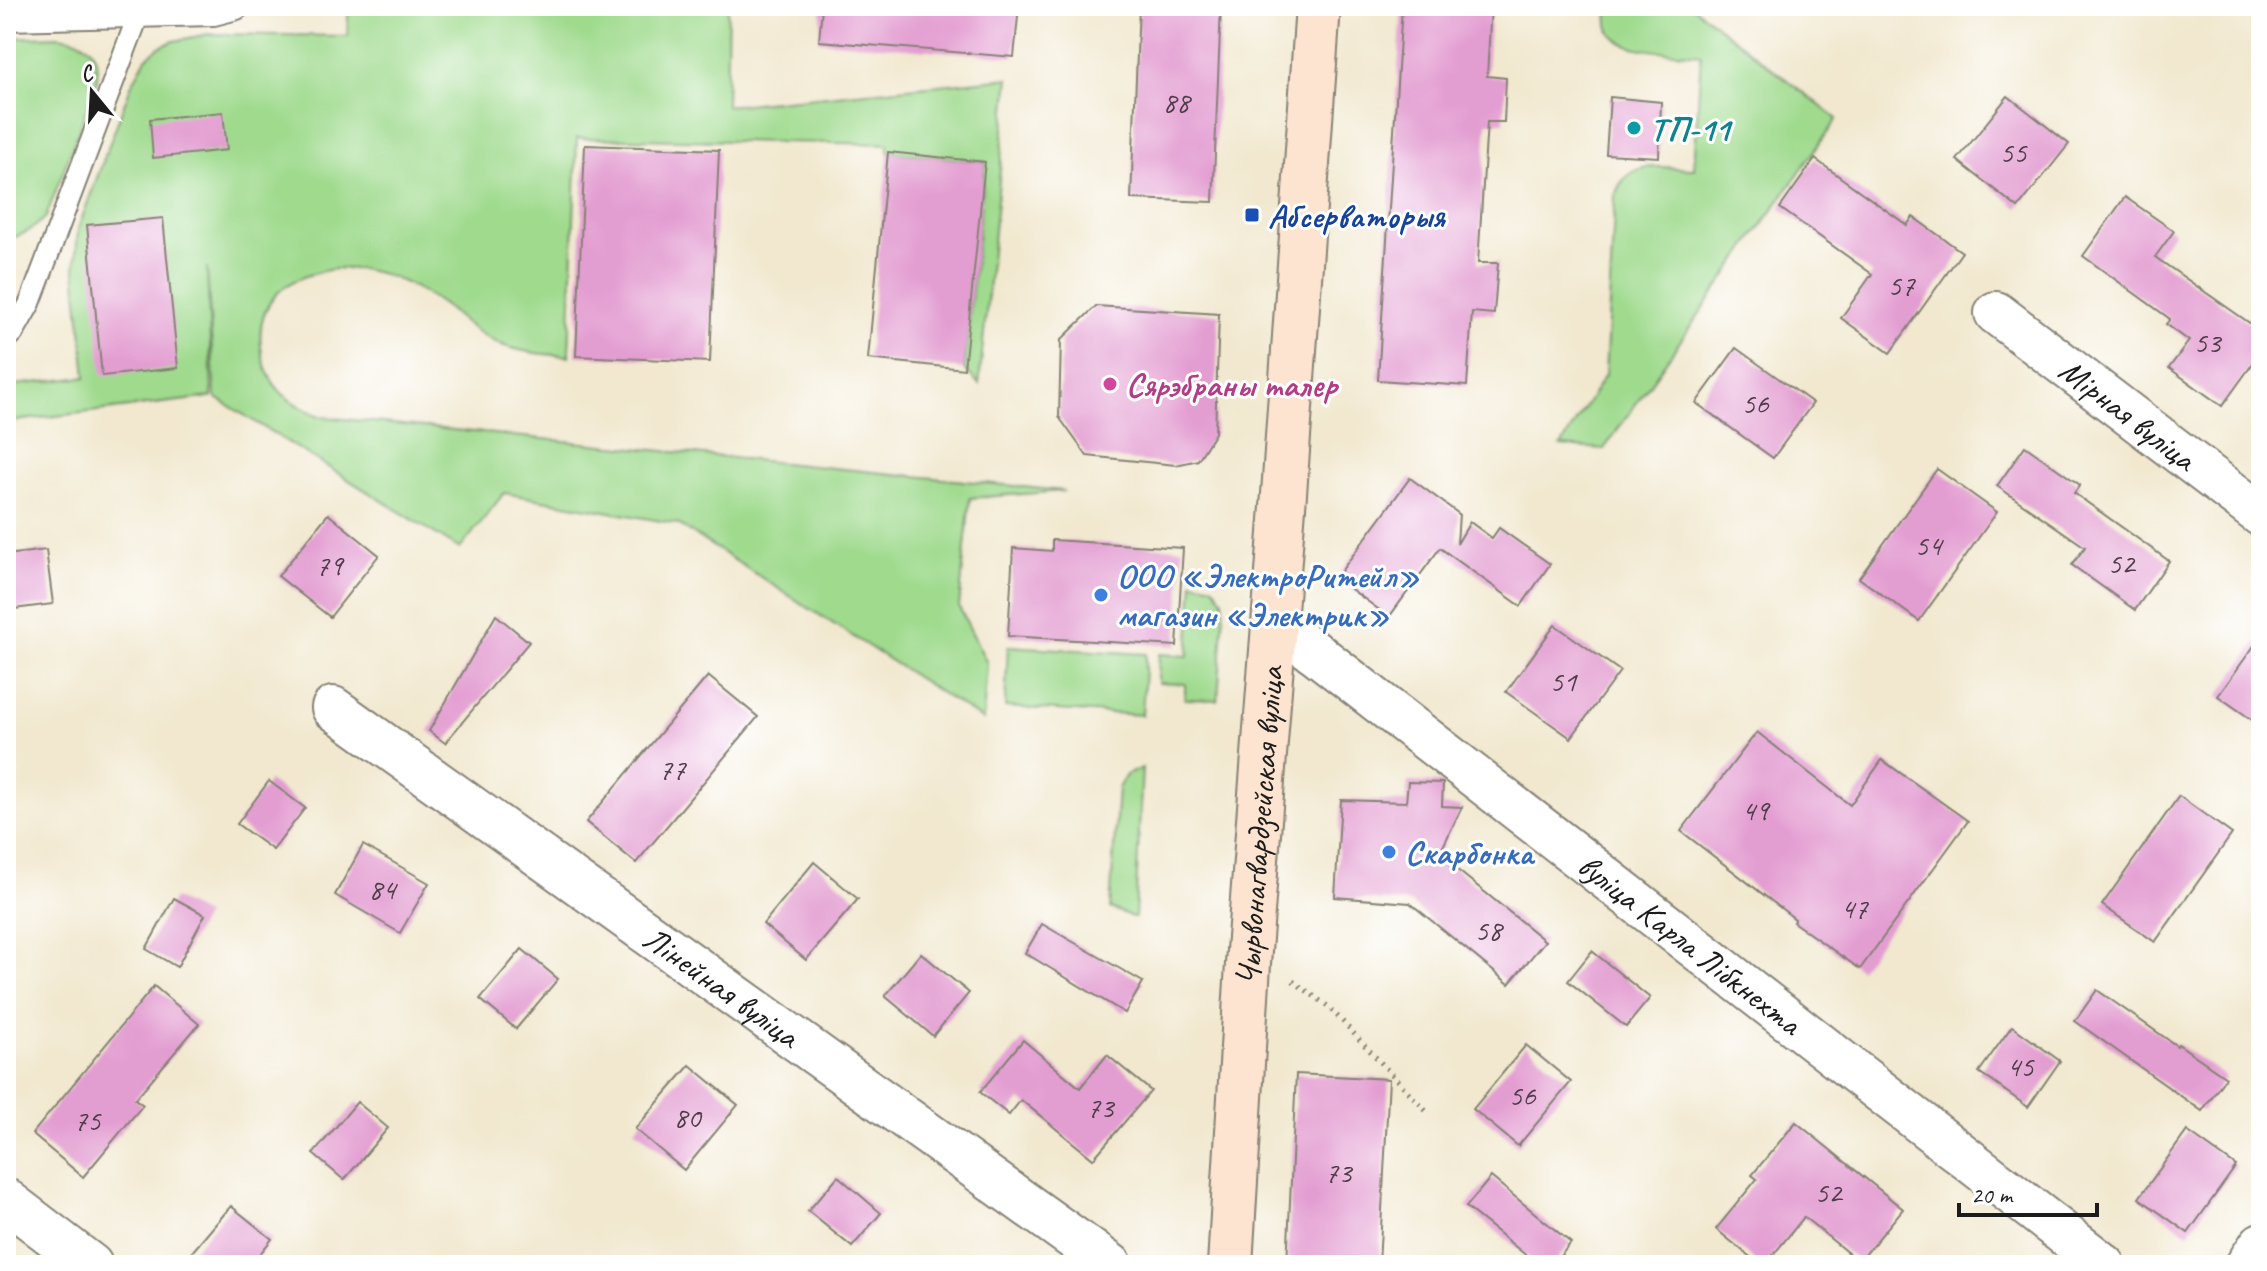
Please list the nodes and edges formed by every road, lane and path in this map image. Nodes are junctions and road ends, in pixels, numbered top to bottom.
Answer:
1 (241, 6) edge
2 (1318, 6) edge
3 (138, 16) junction
4 (6, 20) edge
5 (1996, 313) dead end
6 (6, 340) edge
7 (2261, 515) edge
8 (1275, 624) junction
9 (333, 708) dead end
10 (1248, 964) junction
11 (1427, 1112) dead end
12 (6, 1200) edge
13 (2261, 1244) edge
14 (91, 1265) edge
15 (1111, 1265) edge
16 (1230, 1265) edge
17 (2104, 1265) edge
18 (2247, 1265) edge

1 - 3 lane
2 - 8 main road, Чырвонагвардзейская вуліца
3 - 4 lane
3 - 6 lane
5 - 7 street, Мірная вуліца
8 - 10 main road, Чырвонагвардзейская вуліца
8 - 17 street, вуліца Карла Лібкнехта
9 - 15 street, Лінейная вуліца
10 - 11 path
10 - 16 main road, Чырвонагвардзейская вуліца
12 - 14 street
13 - 18 street

